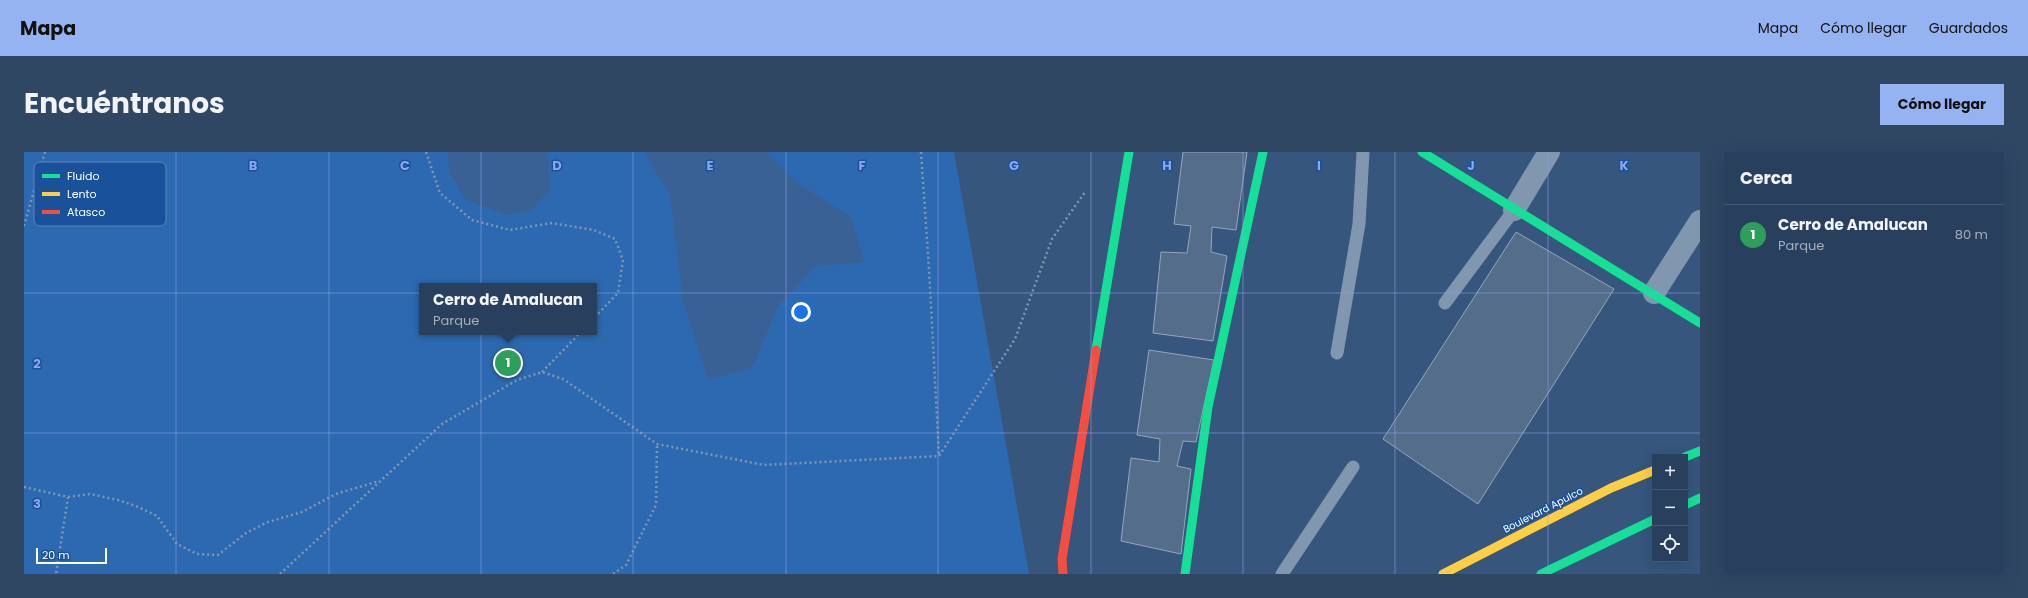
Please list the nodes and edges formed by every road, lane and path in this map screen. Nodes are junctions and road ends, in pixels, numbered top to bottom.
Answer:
1 (45, 152) edge
2 (426, 152) edge
3 (921, 152) edge
4 (1129, 152) edge
5 (1263, 152) edge
6 (1363, 152) edge
7 (1422, 152) edge
8 (1549, 152) edge
9 (42, 162) edge
10 (34, 191) edge
11 (1085, 192) dead end
12 (1514, 210) junction
13 (1700, 221) edge
14 (24, 226) edge
15 (1654, 293) junction
16 (1445, 303) dead end
17 (597, 315) edge
18 (1700, 323) edge
19 (577, 335) edge
20 (1337, 353) dead end
21 (542, 372) junction
22 (657, 444) junction
23 (1700, 451) edge
24 (939, 456) junction
25 (1688, 457) edge
26 (1353, 466) dead end
27 (1652, 471) edge
28 (379, 481) junction
29 (24, 487) edge
30 (68, 497) junction
31 (1700, 498) edge
32 (1688, 504) edge
33 (1652, 519) edge
34 (56, 574) edge
35 (280, 574) edge
36 (613, 574) edge
37 (1063, 574) edge
38 (1185, 574) edge
39 (1282, 574) edge
40 (1443, 574) edge
41 (1541, 574) edge

1 - 9 path
2 - 17 path
3 - 24 path
4 - 37 street
5 - 38 street
6 - 20 lane
7 - 12 street
8 - 12 street
10 - 14 path
11 - 24 path
12 - 15 street
12 - 16 lane
13 - 15 street
15 - 18 street
19 - 21 path
21 - 22 path
21 - 28 path
22 - 24 path
22 - 36 path
23 - 25 street
26 - 39 lane
27 - 40 street, Boulevard Apulco
28 - 30 path
28 - 35 path
29 - 30 path
30 - 34 path
31 - 32 street
33 - 41 street

